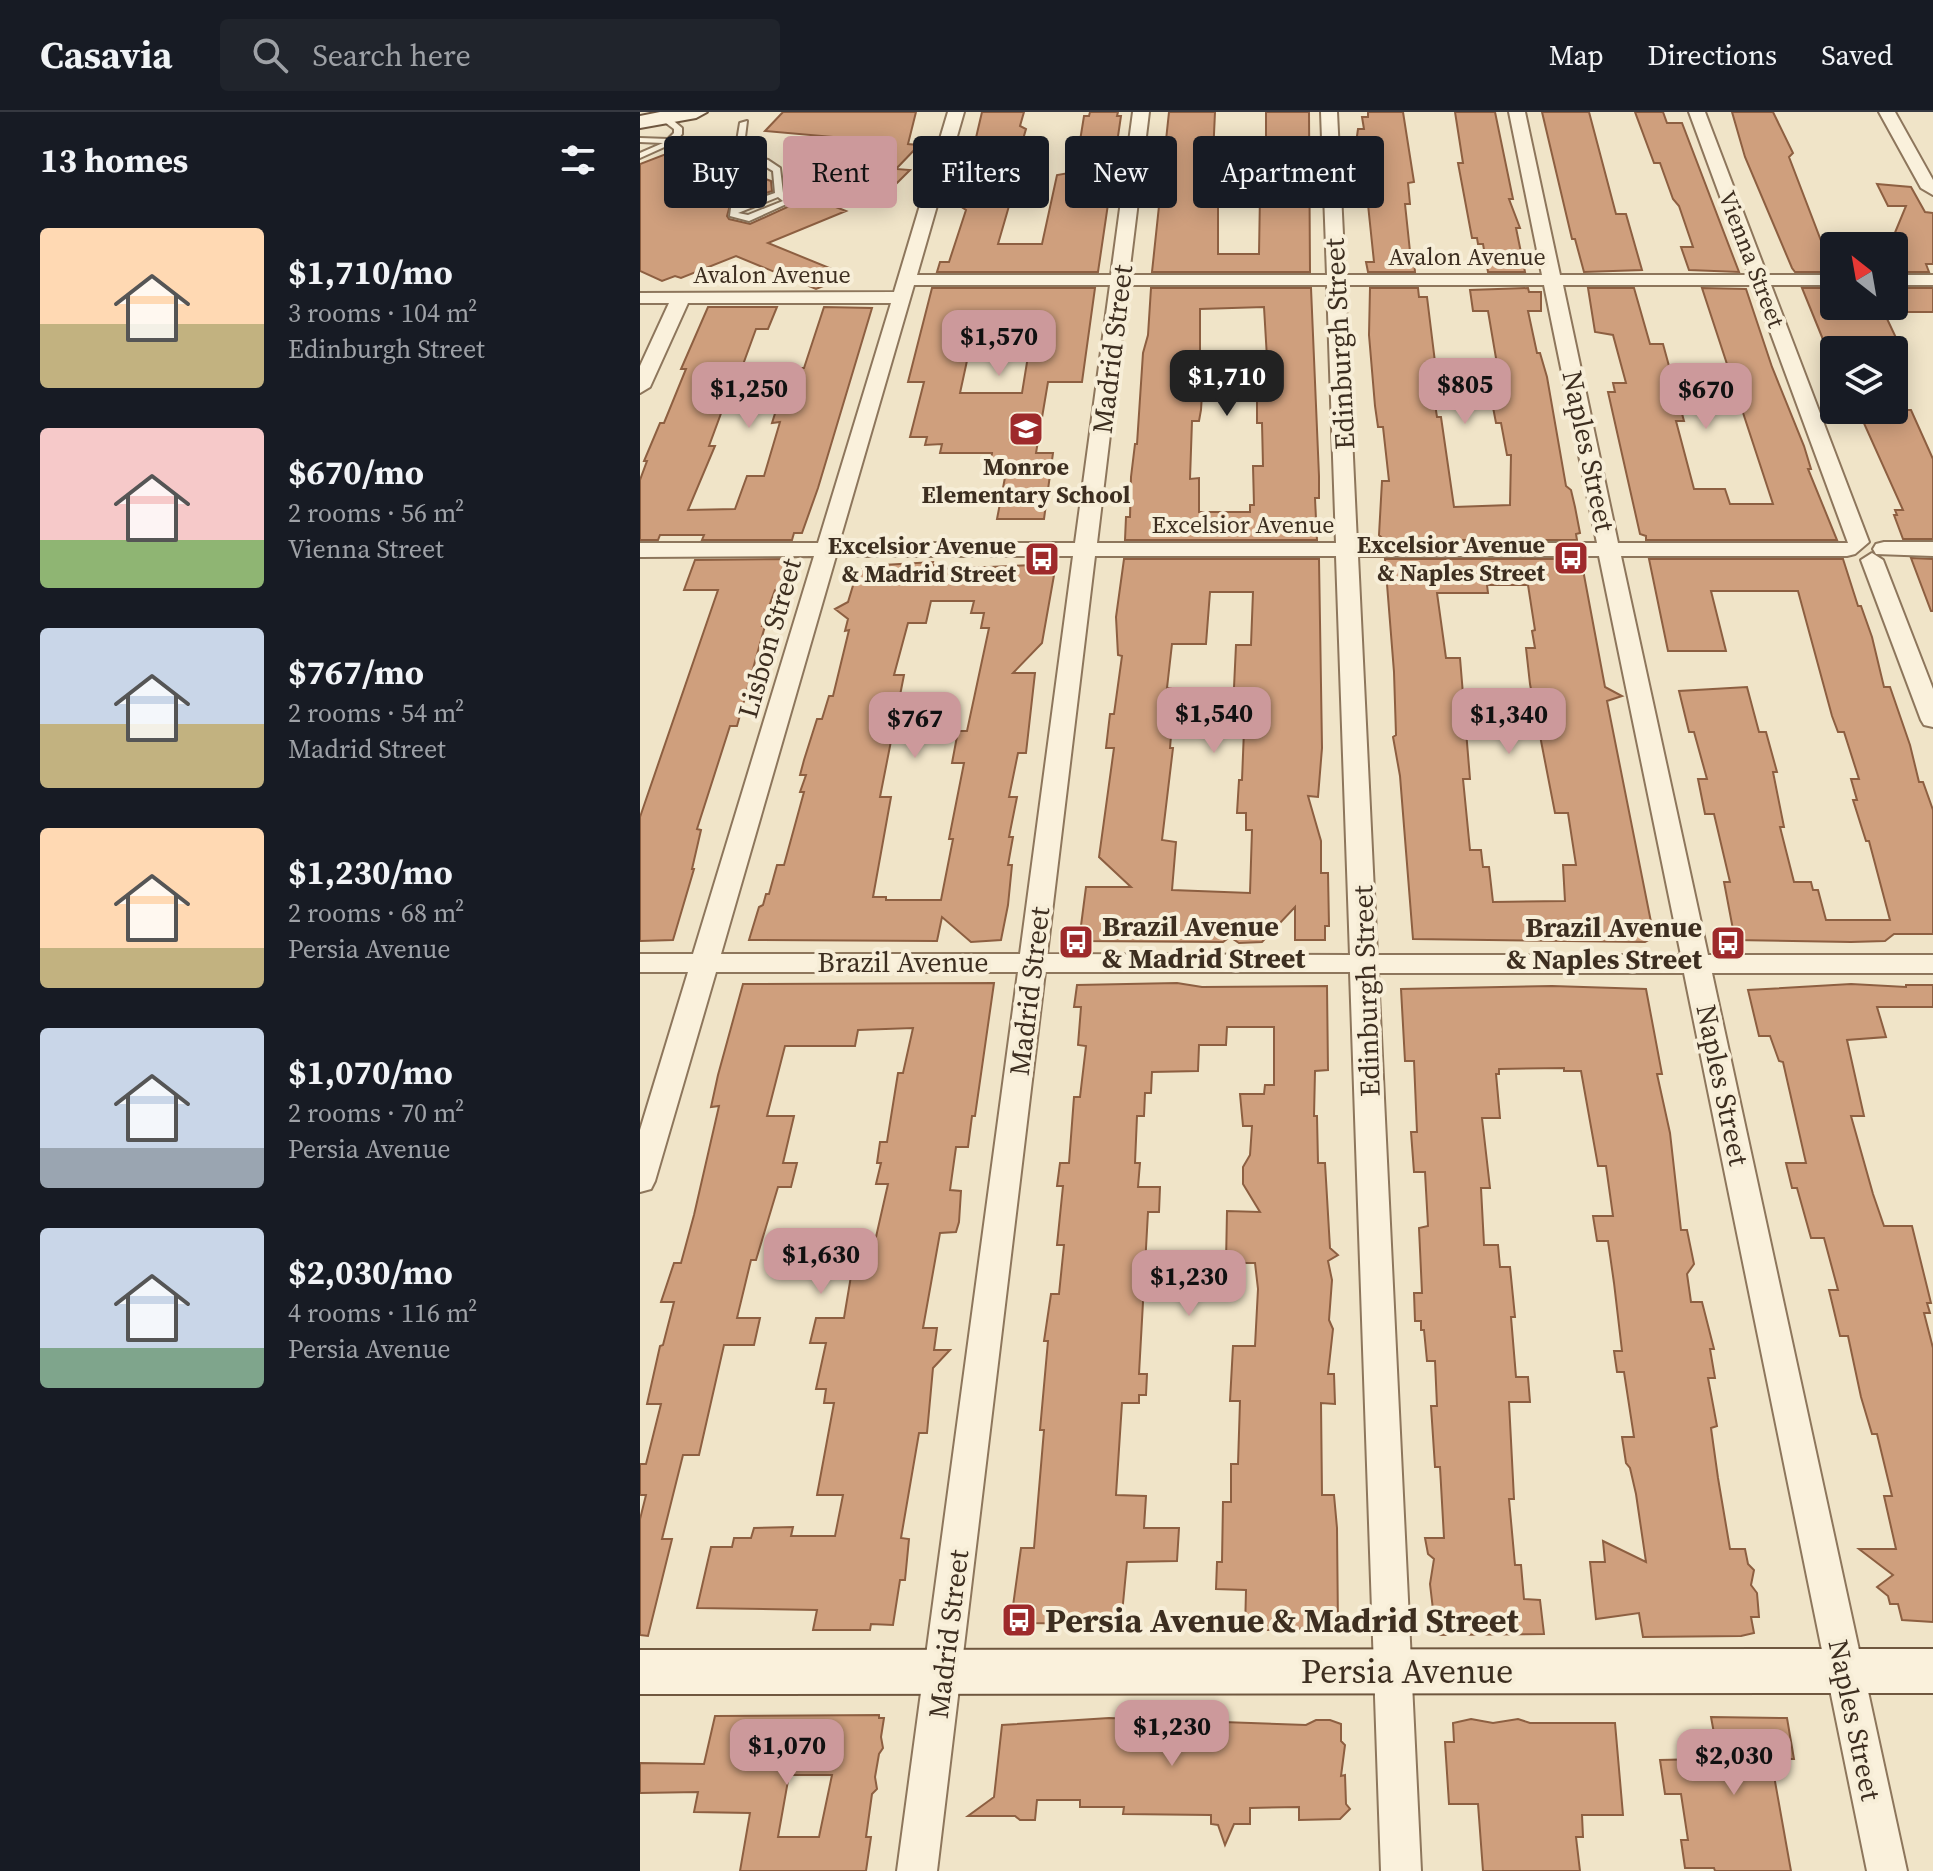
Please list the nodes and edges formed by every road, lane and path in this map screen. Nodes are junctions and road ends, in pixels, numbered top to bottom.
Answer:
1 (696, 112) edge
2 (956, 112) edge
3 (1141, 112) edge
4 (1329, 112) edge
5 (1517, 112) edge
6 (1697, 112) edge
7 (1887, 112) edge
8 (665, 118) junction
9 (640, 122) edge
10 (744, 123) dead end
11 (675, 136) edge
12 (742, 136) edge
13 (640, 140) edge
14 (664, 140) edge
15 (664, 144) edge
16 (640, 156) edge
17 (767, 162) edge
18 (1933, 190) edge
19 (779, 194) junction
20 (1121, 280) junction
21 (1336, 280) junction
22 (1552, 280) junction
23 (1760, 280) junction
24 (1820, 280) edge
25 (1908, 280) edge
26 (1933, 280) edge
27 (906, 289) junction
28 (640, 298) edge
29 (681, 298) junction
30 (640, 387) edge
31 (826, 549) junction
32 (1087, 549) junction
33 (1610, 549) junction
34 (1933, 549) edge
35 (640, 550) edge
36 (1349, 550) junction
37 (1865, 550) junction
38 (1933, 720) edge
39 (1365, 961) junction
40 (1033, 962) junction
41 (640, 963) edge
42 (704, 963) junction
43 (1697, 963) junction
44 (1933, 964) edge
45 (640, 1181) edge
46 (1391, 1670) junction
47 (1844, 1671) junction
48 (1933, 1671) edge
49 (640, 1672) edge
50 (943, 1672) junction
51 (917, 1871) edge
52 (1401, 1871) edge
53 (1887, 1871) edge

1 - 8 street
2 - 27 street, Lisbon Street
3 - 20 street, Madrid Street
4 - 21 street, Edinburgh Street
5 - 22 street, Naples Street
6 - 23 street, Vienna Street
7 - 18 street
8 - 9 street
8 - 11 lane
10 - 12 lane
13 - 14 lane
15 - 16 lane
17 - 19 lane
19 - 19 lane
20 - 21 street, Avalon Avenue
20 - 27 street, Avalon Avenue
20 - 32 street, Madrid Street
21 - 22 street, Avalon Avenue
21 - 36 street, Edinburgh Street
22 - 23 street, Avalon Avenue
22 - 33 street, Naples Street
23 - 24 street, Avalon Avenue
23 - 37 street, Vienna Street
25 - 26 street
27 - 29 street, Avalon Avenue
27 - 31 street, Lisbon Street
28 - 29 street, Avalon Avenue
29 - 30 street
31 - 32 street, Excelsior Avenue
31 - 35 street, Excelsior Avenue
31 - 42 street, Lisbon Street
32 - 36 street, Excelsior Avenue
32 - 40 street, Madrid Street
33 - 36 street, Excelsior Avenue
33 - 37 street, Excelsior Avenue
33 - 43 street, Naples Street
34 - 37 street, Excelsior Avenue
36 - 39 street, Edinburgh Street
37 - 38 street, Vienna Street
39 - 40 street, Brazil Avenue
39 - 43 street, Brazil Avenue
39 - 46 street, Edinburgh Street
40 - 42 street, Brazil Avenue
40 - 50 street, Madrid Street
41 - 42 street, Brazil Avenue
42 - 45 street, Lisbon Street
43 - 44 street, Brazil Avenue
43 - 47 street, Naples Street
46 - 47 street, Persia Avenue
46 - 50 street, Persia Avenue
46 - 52 street, Edinburgh Street
47 - 48 street, Persia Avenue
47 - 53 street, Naples Street
49 - 50 street, Persia Avenue
50 - 51 street, Madrid Street

